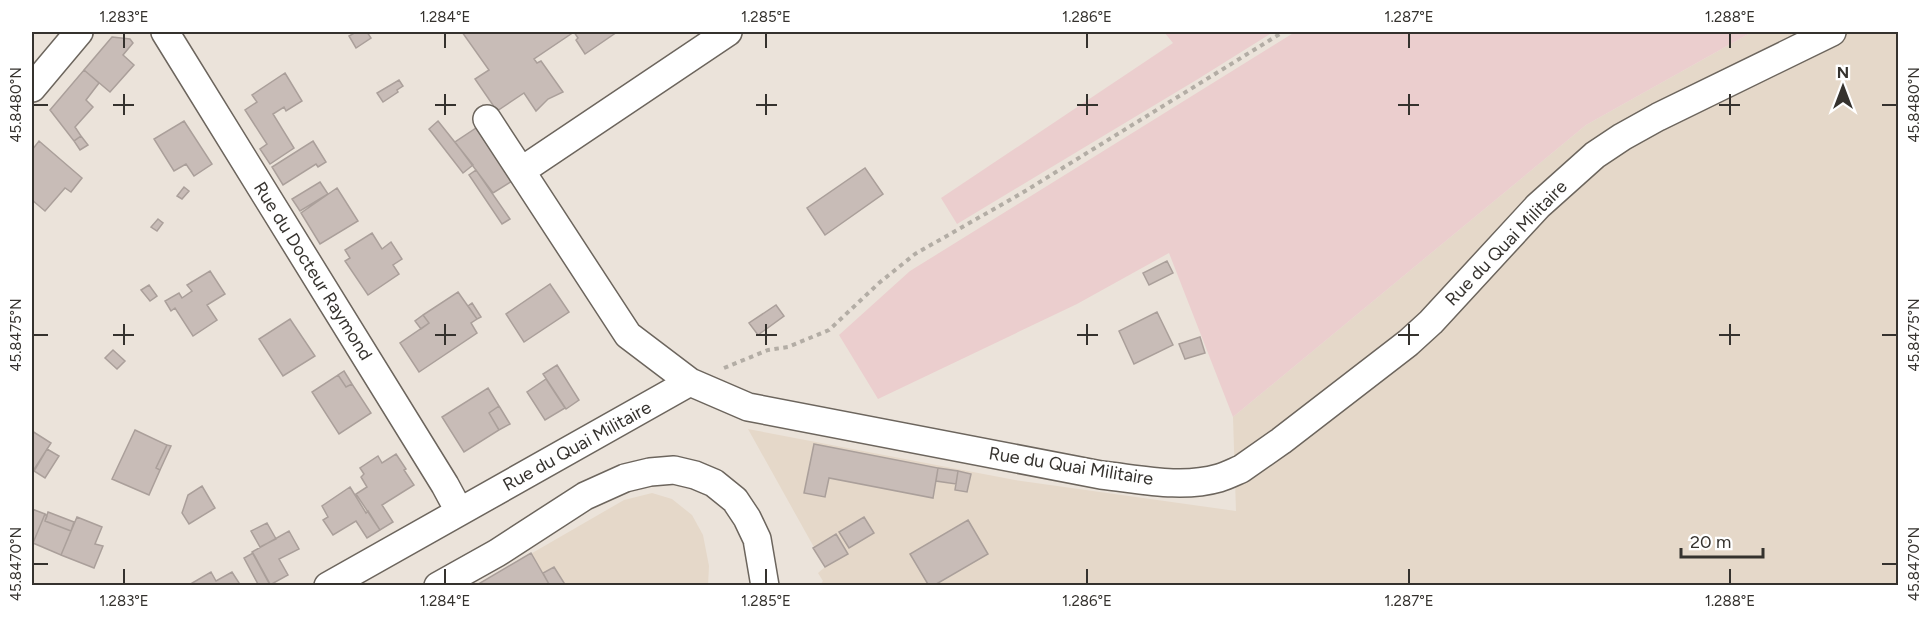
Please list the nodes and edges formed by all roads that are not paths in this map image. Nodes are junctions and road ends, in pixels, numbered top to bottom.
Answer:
1 (79, 32) edge
2 (165, 32) edge
3 (728, 32) edge
4 (1832, 32) edge
5 (32, 88) edge
6 (487, 119) dead end
7 (522, 171) junction
8 (690, 382) junction
9 (459, 512) junction
10 (328, 585) edge
11 (438, 585) edge
12 (765, 585) edge

1 - 5 street
2 - 9 street, Rue du Docteur Raymond
3 - 7 street
4 - 8 street, Rue du Quai Militaire
6 - 7 street
7 - 8 street
8 - 9 street, Rue du Quai Militaire
9 - 10 street, Rue du Quai Militaire
11 - 12 street

